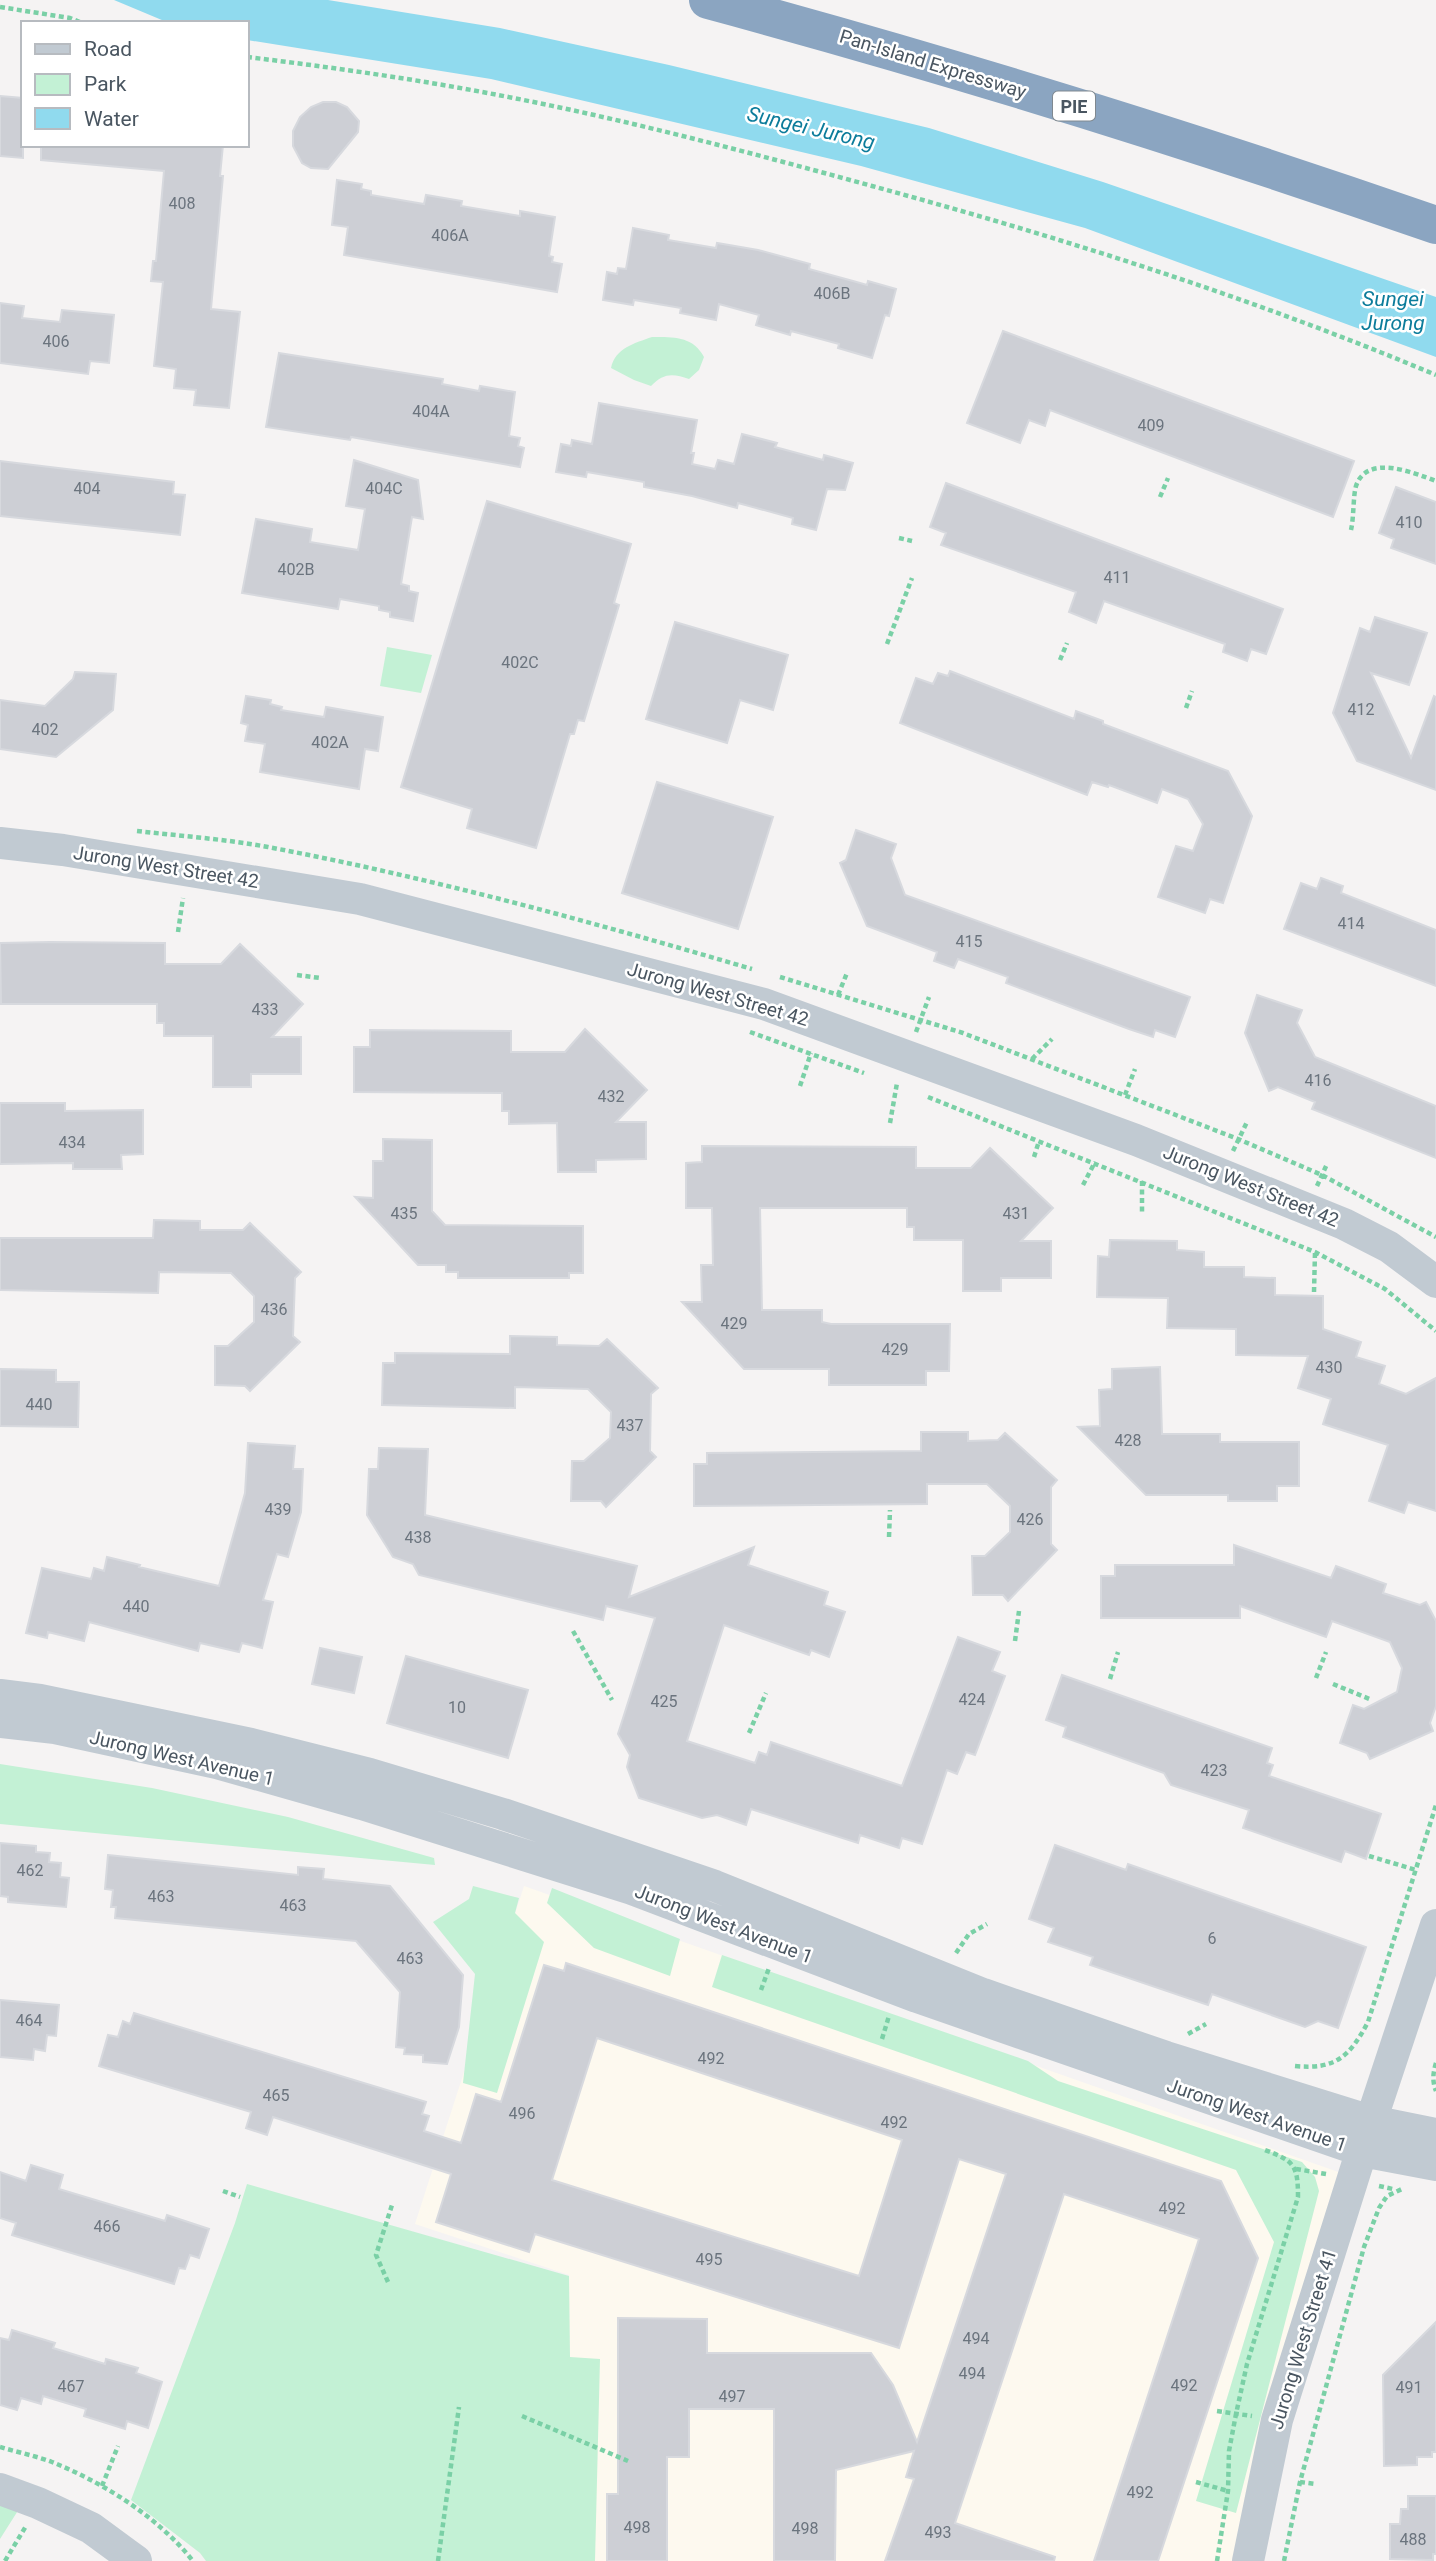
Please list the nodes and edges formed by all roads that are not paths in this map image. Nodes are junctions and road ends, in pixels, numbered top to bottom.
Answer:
1 (708, 0) edge
2 (1436, 225) edge
3 (0, 842) edge
4 (1436, 1282) edge
5 (0, 1695) edge
6 (0, 1722) edge
7 (1436, 1925) edge
8 (1371, 2121) junction
9 (1436, 2134) edge
10 (1362, 2151) junction
11 (1436, 2165) edge
12 (0, 2489) edge
13 (136, 2561) edge
14 (1248, 2561) edge

1 - 2 highway, Pan-Island Expressway / PIE
3 - 4 street, Jurong West Street 42
5 - 8 street, Jurong West Avenue 1
6 - 10 street, Jurong West Avenue 1
7 - 8 street
8 - 9 street, Jurong West Avenue 1
8 - 10 street, Jurong West Street 41
10 - 11 street, Jurong West Avenue 1
10 - 14 street, Jurong West Street 41
12 - 13 street

